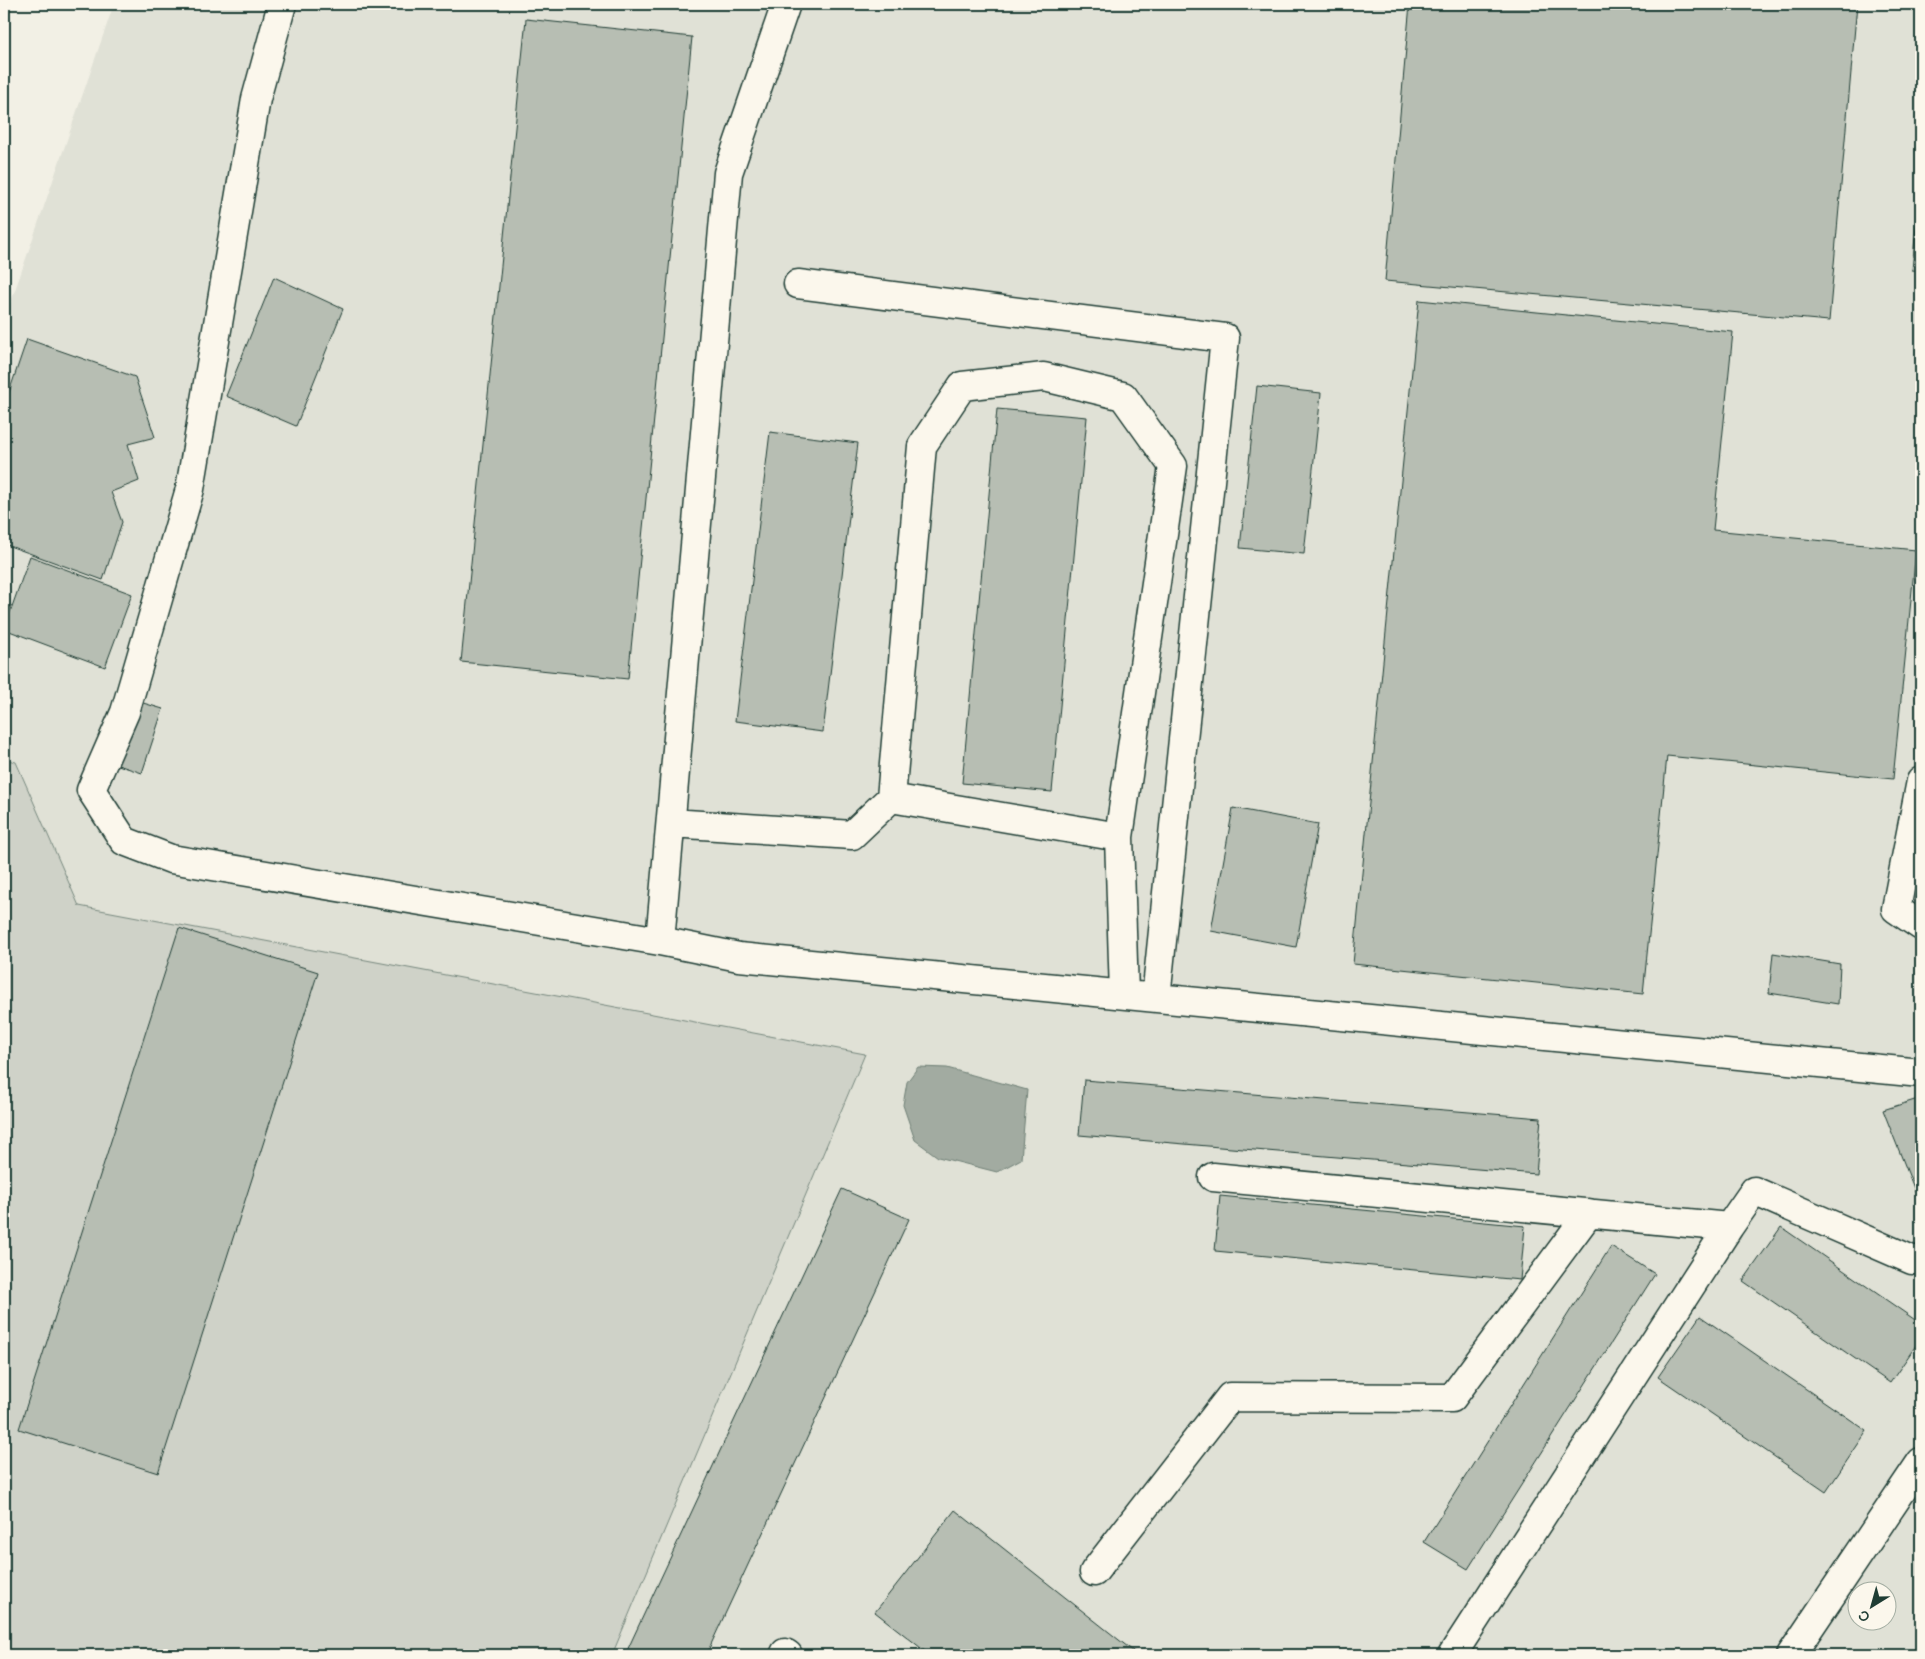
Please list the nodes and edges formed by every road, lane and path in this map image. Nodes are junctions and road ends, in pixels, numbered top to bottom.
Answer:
1 (282, 4) edge
2 (786, 4) edge
3 (798, 284) dead end
4 (1921, 781) edge
5 (891, 798) junction
6 (671, 823) junction
7 (1119, 837) junction
8 (1921, 926) edge
9 (660, 942) junction
10 (1124, 994) junction
11 (1156, 998) junction
12 (1921, 1073) edge
13 (1213, 1176) dead end
14 (1589, 1213) junction
15 (1729, 1227) junction
16 (1921, 1260) edge
17 (1921, 1462) edge
18 (1094, 1572) dead end
19 (1452, 1655) edge
20 (1791, 1655) edge

1 - 9 lane
2 - 6 lane
3 - 11 lane
4 - 8 lane
5 - 6 lane
5 - 7 lane
5 - 7 lane
6 - 9 lane
7 - 10 lane
9 - 10 lane
10 - 11 lane
11 - 12 lane
13 - 14 lane
14 - 15 lane
14 - 18 lane
15 - 16 lane
15 - 19 lane
17 - 20 lane

